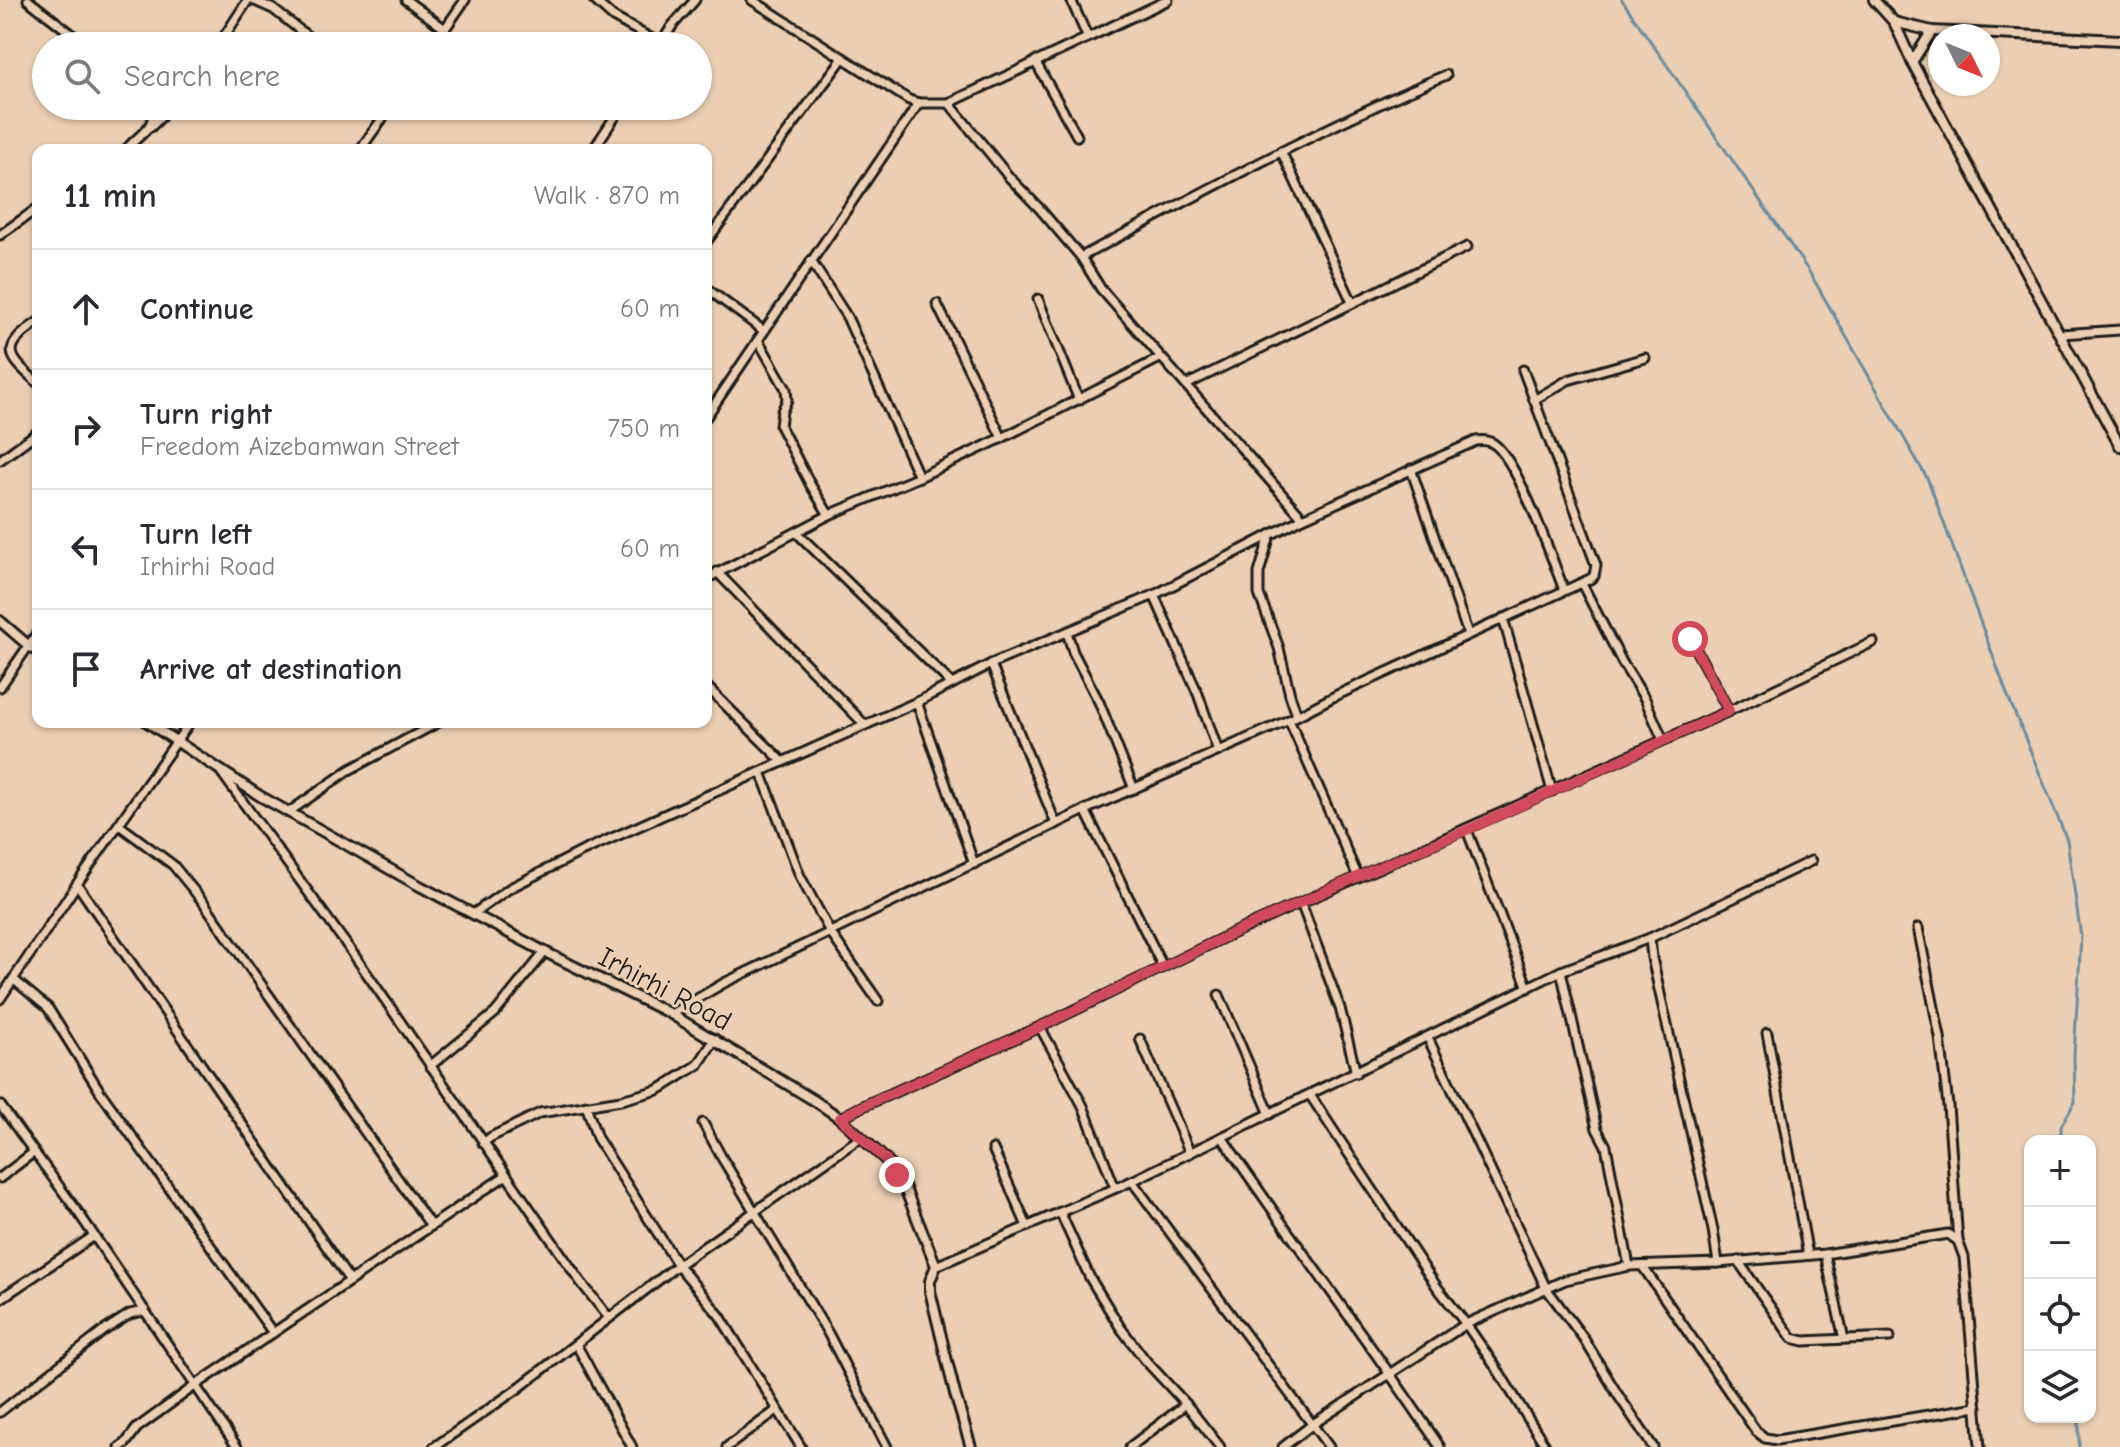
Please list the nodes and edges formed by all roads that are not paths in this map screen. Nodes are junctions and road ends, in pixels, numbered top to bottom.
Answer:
1 (28, 0) edge
2 (250, 0) edge
3 (406, 0) edge
4 (465, 0) edge
5 (594, 0) edge
6 (695, 0) edge
7 (752, 0) edge
8 (1071, 0) edge
9 (1168, 0) edge
10 (1874, 0) edge
11 (1894, 22) junction
12 (445, 29) junction
13 (1928, 30) edge
14 (69, 32) edge
15 (228, 32) edge
16 (302, 32) edge
17 (443, 32) edge
18 (638, 32) edge
19 (668, 32) edge
20 (2000, 34) edge
21 (1087, 36) junction
22 (1928, 37) edge
23 (2120, 40) edge
24 (843, 58) junction
25 (1035, 61) junction
26 (1912, 62) junction
27 (1446, 75) dead end
28 (919, 103) junction
29 (949, 103) junction
30 (152, 120) edge
31 (158, 120) edge
32 (381, 120) edge
33 (613, 120) edge
34 (149, 129) junction
35 (1077, 136) dead end
36 (130, 144) edge
37 (364, 144) edge
38 (597, 144) edge
39 (1281, 151) junction
40 (32, 212) edge
41 (712, 234) edge
42 (0, 235) edge
43 (1467, 247) dead end
44 (1081, 257) junction
45 (811, 261) junction
46 (712, 292) edge
47 (1038, 299) dead end
48 (1352, 302) junction
49 (937, 304) dead end
50 (32, 326) edge
51 (2120, 330) edge
52 (764, 331) junction
53 (2061, 334) junction
54 (758, 340) junction
55 (1160, 358) junction
56 (1645, 358) dead end
57 (1523, 370) dead end
58 (32, 378) edge
59 (1186, 385) junction
60 (1079, 400) junction
61 (1534, 400) junction
62 (712, 408) edge
63 (32, 436) edge
64 (1002, 438) junction
65 (2120, 446) edge
66 (0, 460) edge
67 (1411, 469) junction
68 (919, 477) junction
69 (829, 515) junction
70 (1303, 518) junction
71 (797, 533) junction
72 (1270, 535) junction
73 (717, 572) junction
74 (712, 575) edge
75 (1582, 584) junction
76 (1564, 590) junction
77 (1154, 595) junction
78 (1503, 618) junction
79 (0, 621) edge
80 (1067, 632) junction
81 (1468, 634) junction
82 (1690, 639) dead end
83 (32, 641) edge
84 (1873, 642) dead end
85 (29, 646) junction
86 (32, 648) edge
87 (991, 664) junction
88 (952, 684) junction
89 (0, 687) edge
90 (712, 692) edge
91 (917, 702) junction
92 (1729, 711) junction
93 (1297, 715) junction
94 (1289, 720) junction
95 (865, 725) junction
96 (156, 728) edge
97 (186, 728) edge
98 (428, 728) edge
99 (1663, 740) junction
100 (176, 741) junction
101 (1218, 751) junction
102 (783, 762) junction
103 (221, 772) junction
104 (761, 772) junction
105 (1134, 789) junction
106 (1552, 791) junction
107 (1085, 810) junction
108 (289, 812) junction
109 (1056, 824) junction
110 (119, 825) junction
111 (1467, 830) junction
112 (1811, 861) dead end
113 (974, 864) junction
114 (1358, 877) junction
115 (77, 884) junction
116 (1301, 903) junction
117 (473, 914) junction
118 (1918, 928) dead end
119 (830, 932) junction
120 (1650, 938) junction
121 (545, 952) junction
122 (1163, 967) junction
123 (1561, 971) junction
124 (13, 979) junction
125 (4, 985) edge
126 (1528, 988) junction
127 (1219, 995) dead end
128 (0, 999) edge
129 (878, 1001) dead end
130 (671, 1014) junction
131 (1040, 1027) junction
132 (1767, 1033) dead end
133 (1428, 1038) junction
134 (715, 1039) junction
135 (1140, 1039) dead end
136 (430, 1066) junction
137 (1356, 1073) junction
138 (1310, 1095) junction
139 (0, 1105) edge
140 (586, 1105) junction
141 (1270, 1114) junction
142 (840, 1118) junction
143 (703, 1123) dead end
144 (1222, 1137) junction
145 (860, 1138) junction
146 (483, 1143) junction
147 (993, 1149) dead end
148 (34, 1152) junction
149 (1190, 1153) junction
150 (505, 1176) junction
151 (0, 1178) edge
152 (1132, 1181) junction
153 (1115, 1188) junction
154 (756, 1211) junction
155 (1060, 1212) junction
156 (431, 1226) junction
157 (1027, 1226) junction
158 (94, 1236) junction
159 (1958, 1241) junction
160 (1825, 1254) junction
161 (1808, 1255) junction
162 (1738, 1261) junction
163 (1718, 1263) junction
164 (678, 1265) junction
165 (936, 1266) junction
166 (1629, 1266) junction
167 (1643, 1267) junction
168 (350, 1281) junction
169 (1546, 1288) junction
170 (0, 1299) edge
171 (145, 1311) junction
172 (609, 1318) junction
173 (1466, 1324) junction
174 (273, 1333) junction
175 (1890, 1337) dead end
176 (1844, 1339) junction
177 (576, 1344) junction
178 (1390, 1373) junction
179 (196, 1385) junction
180 (1186, 1404) junction
181 (1977, 1407) junction
182 (777, 1410) junction
183 (0, 1412) edge
184 (1313, 1424) junction
185 (120, 1447) edge
186 (237, 1447) edge
187 (434, 1447) edge
188 (632, 1447) edge
189 (727, 1447) edge
190 (801, 1447) edge
191 (887, 1447) edge
192 (971, 1447) edge
193 (1130, 1447) edge
194 (1220, 1447) edge
195 (1283, 1447) edge
196 (1329, 1447) edge
197 (1440, 1447) edge
198 (1546, 1447) edge
199 (1653, 1447) edge
200 (1980, 1447) edge

1 - 14 street
2 - 15 street
2 - 16 street
3 - 12 street
4 - 12 street
5 - 18 street
6 - 19 street
7 - 24 street
8 - 21 street
9 - 21 street
10 - 11 street
11 - 13 street
11 - 26 street
12 - 17 street
20 - 23 street
21 - 25 street
22 - 26 street
24 - 28 street
24 - 41 street
25 - 29 street
25 - 35 street
26 - 53 street
27 - 39 street
28 - 29 street
28 - 45 street
29 - 44 street
30 - 34 street
31 - 34 street
32 - 37 street
33 - 38 street
34 - 36 street
39 - 44 street
39 - 48 street
40 - 42 street
43 - 48 street
44 - 55 street
45 - 52 street
45 - 68 street
46 - 52 street
47 - 60 street
48 - 59 street
49 - 64 street
50 - 58 street
51 - 53 street
52 - 54 street
53 - 65 street
54 - 62 street
54 - 69 street
55 - 59 street
55 - 60 street
56 - 61 street
57 - 61 street
59 - 70 street
60 - 64 street
61 - 75 street
63 - 66 street
64 - 68 street
67 - 70 street
67 - 76 street
67 - 81 street
68 - 69 street
69 - 71 street
70 - 72 street
71 - 73 street
71 - 88 street
72 - 77 street
72 - 93 street
73 - 74 street
73 - 95 street
75 - 76 street
75 - 99 street
76 - 78 street
77 - 80 street
77 - 101 street
78 - 81 street
78 - 106 street
79 - 85 street
80 - 87 street
80 - 105 street
81 - 93 street
82 - 92 street
83 - 85 street
84 - 92 street
85 - 86 street
85 - 89 street
87 - 88 street
87 - 109 street
88 - 91 street
90 - 102 street
91 - 95 street
91 - 113 street
92 - 99 street
93 - 94 street
94 - 101 street
94 - 114 street
95 - 102 street
96 - 100 street, Irhirhi Road
97 - 100 street
98 - 108 street
99 - 106 street
100 - 103 street, Irhirhi Road
100 - 110 street
101 - 105 street
102 - 104 street
103 - 108 street, Irhirhi Road
103 - 136 street
104 - 117 street
104 - 119 street
105 - 107 street
106 - 111 street
107 - 109 street
107 - 122 street
108 - 117 street, Irhirhi Road
109 - 113 street
110 - 115 street
110 - 156 street
111 - 114 street
111 - 126 street
112 - 120 street
113 - 119 street
114 - 116 street
115 - 124 street
115 - 168 street
116 - 122 street
116 - 137 street
117 - 121 street, Irhirhi Road
118 - 159 street
119 - 129 street
119 - 130 street
120 - 123 street
120 - 163 street
121 - 130 street, Irhirhi Road
121 - 136 street
122 - 131 street
123 - 126 street
123 - 166 street
124 - 125 street
124 - 174 street
125 - 128 street
126 - 133 street
127 - 141 street
130 - 134 street, Irhirhi Road
131 - 142 street
131 - 153 street
132 - 161 street
133 - 137 street
133 - 169 street
134 - 140 street
134 - 142 street, Irhirhi Road
135 - 149 street
136 - 146 street
137 - 138 street
138 - 141 street
138 - 173 street
139 - 148 street
140 - 146 street
140 - 164 street
141 - 144 street
142 - 145 street, Irhirhi Road
143 - 154 street
144 - 149 street
144 - 178 street
145 - 154 street
145 - 165 street, Irhirhi Road
146 - 150 street
147 - 157 street
148 - 151 street
148 - 158 street
149 - 152 street
150 - 156 street
150 - 172 street
152 - 153 street
152 - 184 street
153 - 155 street
154 - 164 street
154 - 191 street
155 - 157 street
155 - 180 street
156 - 168 street
157 - 165 street
158 - 170 street
158 - 171 street
159 - 160 street
159 - 181 street
160 - 161 street
160 - 176 street
161 - 162 street
162 - 163 street
162 - 176 street
163 - 167 street
164 - 172 street
164 - 182 street
165 - 192 street, Irhirhi Road
166 - 167 street
166 - 169 street
167 - 181 street
168 - 174 street
169 - 173 street
169 - 199 street
171 - 179 street
171 - 183 street
172 - 177 street
173 - 178 street
173 - 198 street
174 - 179 street
175 - 176 street
177 - 187 street
177 - 188 street
178 - 184 street
178 - 197 street
179 - 185 street
179 - 186 street
180 - 193 street
180 - 194 street
181 - 200 street
182 - 189 street
182 - 190 street
184 - 195 street
184 - 196 street

